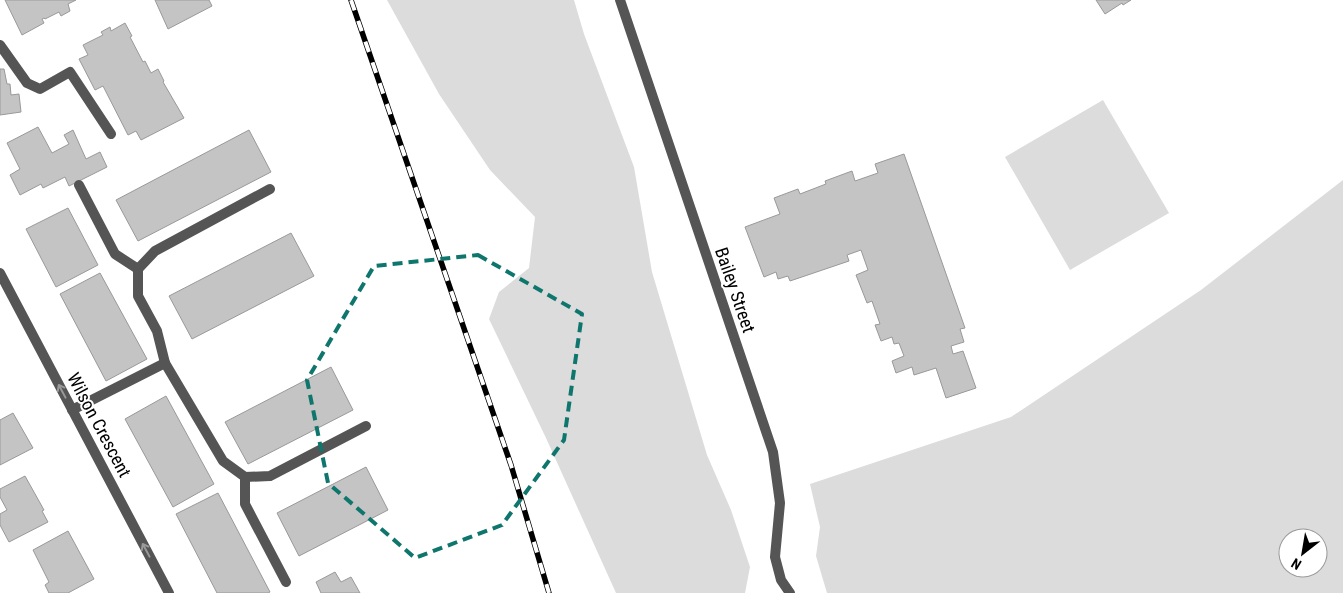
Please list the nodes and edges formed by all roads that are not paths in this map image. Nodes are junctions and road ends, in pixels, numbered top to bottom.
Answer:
1 (620, 0) edge
2 (0, 45) edge
3 (111, 134) dead end
4 (79, 185) dead end
5 (270, 189) dead end
6 (138, 269) junction
7 (0, 273) edge
8 (165, 362) junction
9 (72, 410) junction
10 (366, 426) dead end
11 (245, 477) junction
12 (286, 582) dead end
13 (169, 593) edge
14 (790, 593) edge

1 - 14 street, Bailey Street
2 - 3 street
4 - 6 street
5 - 6 street
6 - 8 street
9 -> 7 street, Wilson Crescent
8 - 9 street
8 - 11 street
13 -> 9 street, Wilson Crescent
10 - 11 street
11 - 12 street

